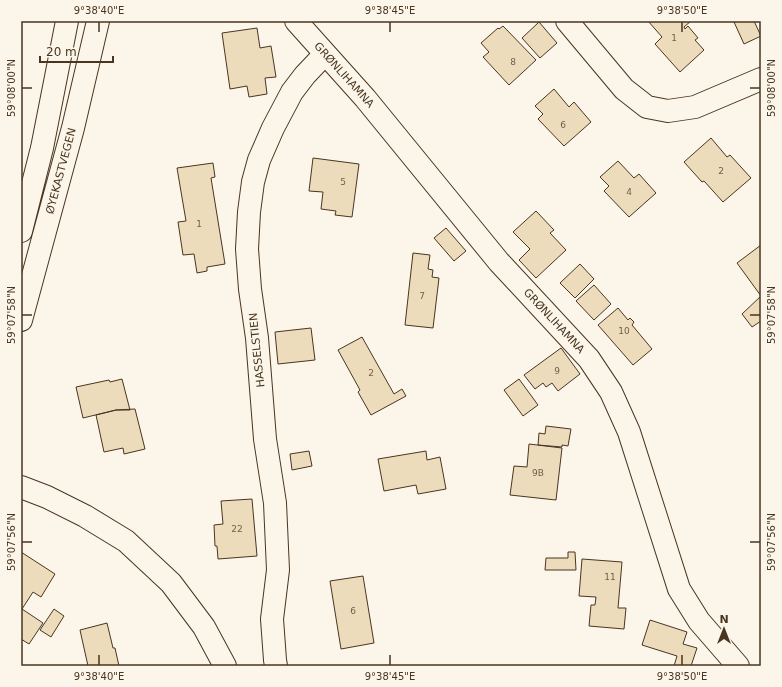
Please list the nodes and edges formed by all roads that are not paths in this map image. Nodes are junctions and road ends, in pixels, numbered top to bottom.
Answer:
1 (67, 21) edge
2 (98, 21) edge
3 (296, 21) edge
4 (567, 21) edge
5 (325, 54) junction
6 (761, 79) edge
7 (21, 231) edge
8 (21, 320) edge
9 (21, 487) edge
10 (225, 666) edge
11 (276, 666) edge
12 (738, 666) edge

1 - 7 street
2 - 8 street, ØYEKASTVEGEN
3 - 5 street, GRØNLIHAMNA
4 - 6 street
5 - 11 street, HASSELSTIEN
5 - 12 street, GRØNLIHAMNA
9 - 10 street

